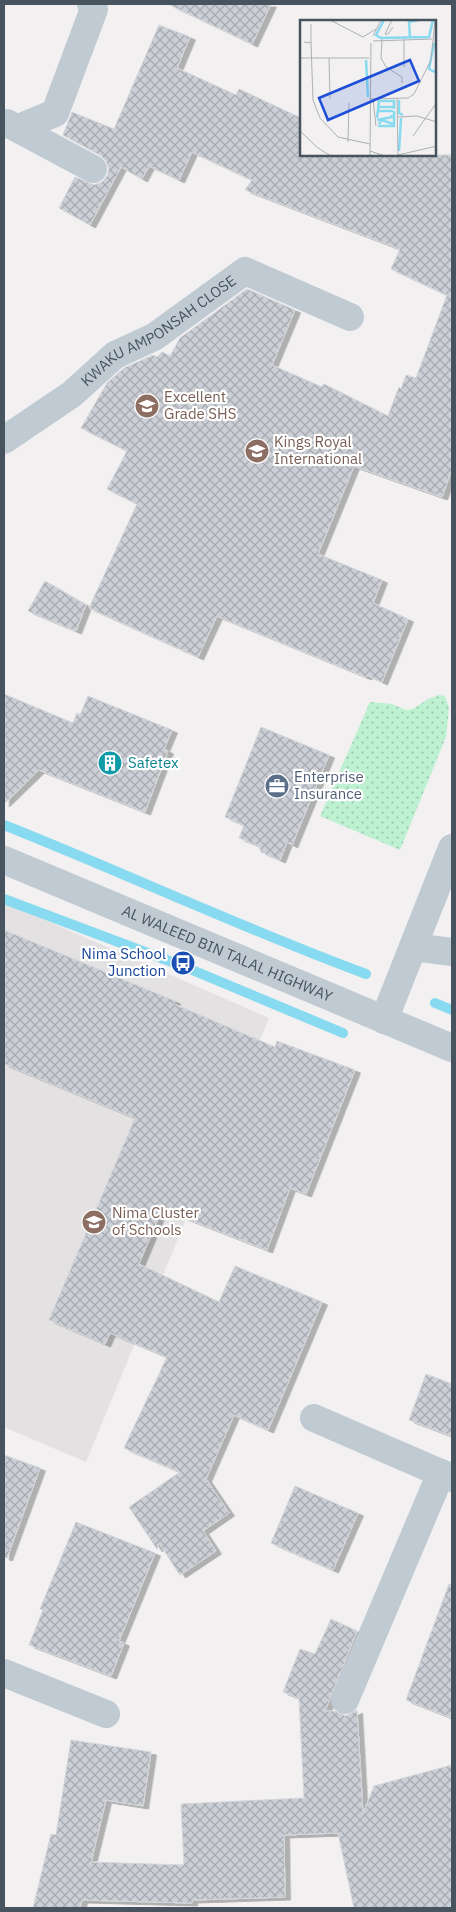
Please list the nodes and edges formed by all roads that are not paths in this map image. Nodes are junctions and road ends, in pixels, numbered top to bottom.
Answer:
1 (91, 4) edge
2 (12, 125) edge
3 (93, 168) dead end
4 (350, 317) dead end
5 (4, 440) edge
6 (452, 848) edge
7 (4, 860) edge
8 (413, 947) junction
9 (452, 952) edge
10 (384, 1020) junction
11 (452, 1048) edge
12 (314, 1418) dead end
13 (447, 1475) edge
14 (4, 1673) edge
15 (345, 1700) dead end
16 (106, 1714) dead end

1 - 2 street
2 - 3 street
4 - 5 street, KWAKU AMPONSAH CLOSE
6 - 8 street
7 - 10 street, AL WALEED BIN TALAL HIGHWAY
8 - 9 street
8 - 10 street
10 - 11 street, AL WALEED BIN TALAL HIGHWAY
12 - 13 street
13 - 15 street
14 - 16 street

